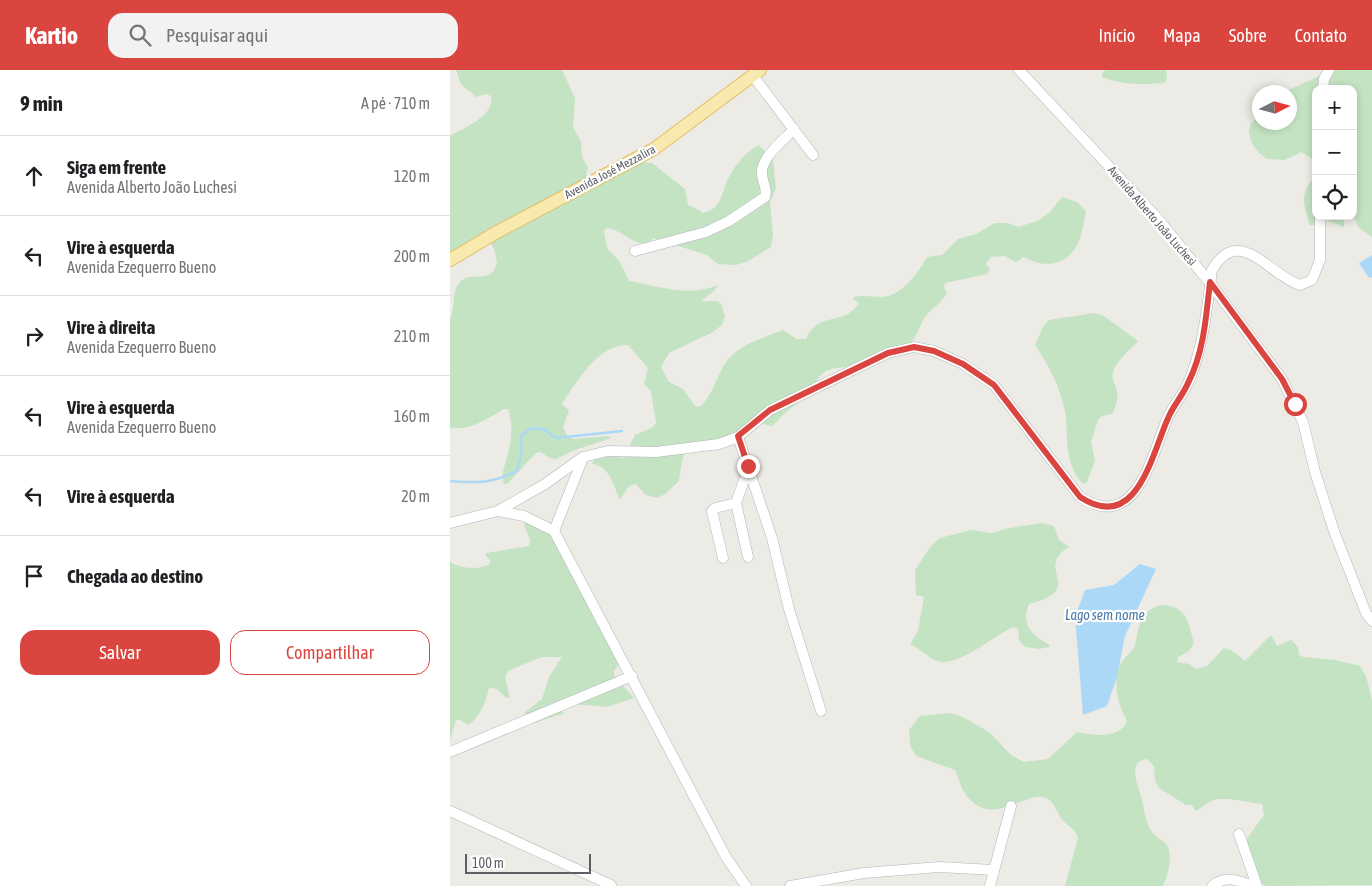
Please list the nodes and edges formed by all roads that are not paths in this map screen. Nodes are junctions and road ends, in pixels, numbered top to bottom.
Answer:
1 (1018, 70) edge
2 (1329, 70) edge
3 (757, 73) edge
4 (1323, 85) edge
5 (794, 129) junction
6 (813, 155) dead end
7 (1320, 220) edge
8 (635, 251) dead end
9 (450, 260) edge
10 (1210, 282) junction
11 (738, 436) junction
12 (583, 457) junction
13 (748, 466) junction
14 (736, 503) junction
15 (498, 510) junction
16 (450, 523) edge
17 (554, 531) junction
18 (748, 557) dead end
19 (723, 558) dead end
20 (1372, 621) edge
21 (632, 676) junction
22 (821, 711) dead end
23 (450, 752) edge
24 (1011, 806) dead end
25 (450, 811) edge
26 (1239, 834) dead end
27 (994, 870) junction
28 (611, 885) dead end
29 (746, 886) edge
30 (790, 886) edge
31 (990, 886) edge
32 (1212, 886) edge
33 (1255, 886) edge

1 - 10 street, Avenida Alberto João Luchesi
2 - 4 street
3 - 5 street
3 - 9 main road, Avenida José Mezzalira
5 - 6 street
5 - 8 street
7 - 10 street
10 - 11 street
10 - 20 street, Avenida Alberto João Luchesi
11 - 12 street
11 - 13 street
12 - 15 street
12 - 17 street
13 - 14 street
13 - 22 street
14 - 18 street
14 - 19 street
15 - 16 street
15 - 17 street
17 - 21 street
21 - 23 street
21 - 29 street
24 - 27 street
25 - 28 street
26 - 33 street
27 - 30 street
27 - 31 street
32 - 33 street

